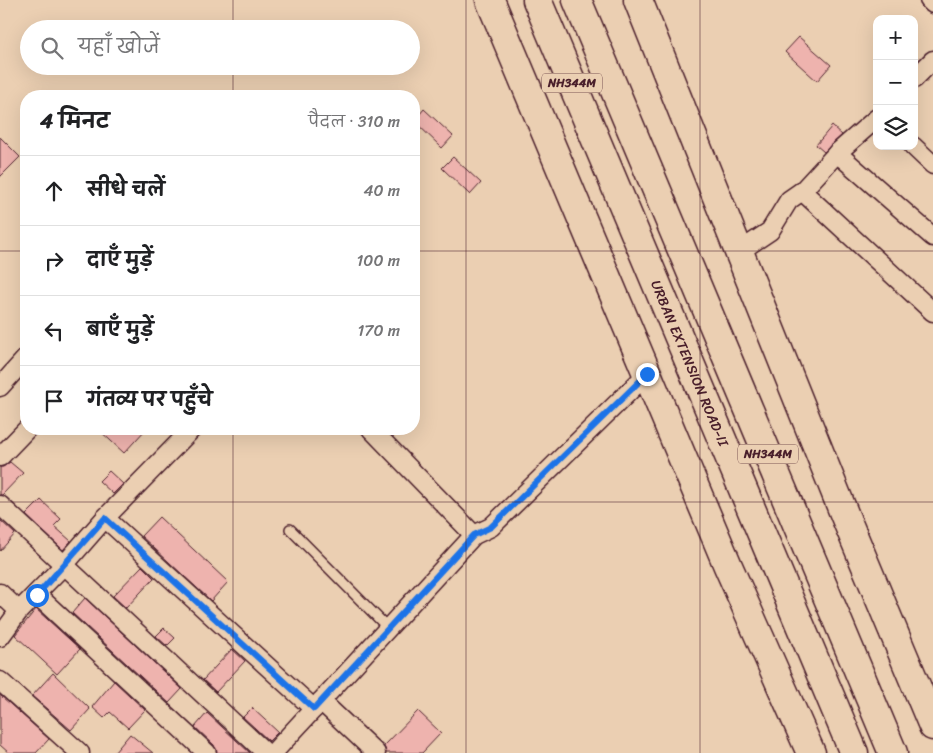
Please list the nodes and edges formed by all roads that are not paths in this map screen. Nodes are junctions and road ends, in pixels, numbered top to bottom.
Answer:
1 (490, 0) edge
2 (538, 0) edge
3 (577, 0) edge
4 (638, 0) edge
5 (929, 0) edge
6 (933, 4) edge
7 (933, 60) edge
8 (918, 75) edge
9 (873, 122) edge
10 (917, 150) edge
11 (837, 153) junction
12 (933, 165) edge
13 (802, 190) junction
14 (933, 236) edge
15 (740, 251) junction
16 (933, 312) edge
17 (20, 365) edge
18 (647, 374) junction
19 (0, 387) edge
20 (21, 435) edge
21 (186, 435) edge
22 (377, 435) edge
23 (0, 458) edge
24 (0, 506) edge
25 (105, 518) junction
26 (290, 529) dead end
27 (474, 535) junction
28 (64, 565) junction
29 (0, 594) edge
30 (37, 595) junction
31 (19, 611) junction
32 (388, 628) junction
33 (0, 637) edge
34 (0, 681) edge
35 (318, 705) junction
36 (933, 726) edge
37 (277, 751) edge
38 (80, 753) edge
39 (207, 753) edge
40 (376, 753) edge
41 (811, 753) edge
42 (854, 753) edge
43 (893, 753) edge

1 - 18 main road
2 - 42 main road, URBAN EXTENSION ROAD-II / NH344M
3 - 43 main road, NH344M
4 - 15 main road
5 - 6 street
7 - 8 street
9 - 11 street
10 - 12 street
11 - 13 street
11 - 14 street
13 - 15 street
13 - 16 street
15 - 36 main road
17 - 19 street
18 - 27 street
18 - 41 main road
20 - 23 street
21 - 25 street
22 - 27 street
24 - 28 street
25 - 28 street
25 - 35 street
26 - 32 lane
27 - 32 street
28 - 30 street
28 - 37 street
29 - 31 street
30 - 31 street
30 - 39 street
31 - 33 street
32 - 35 street
34 - 38 street
35 - 37 street
35 - 40 street

